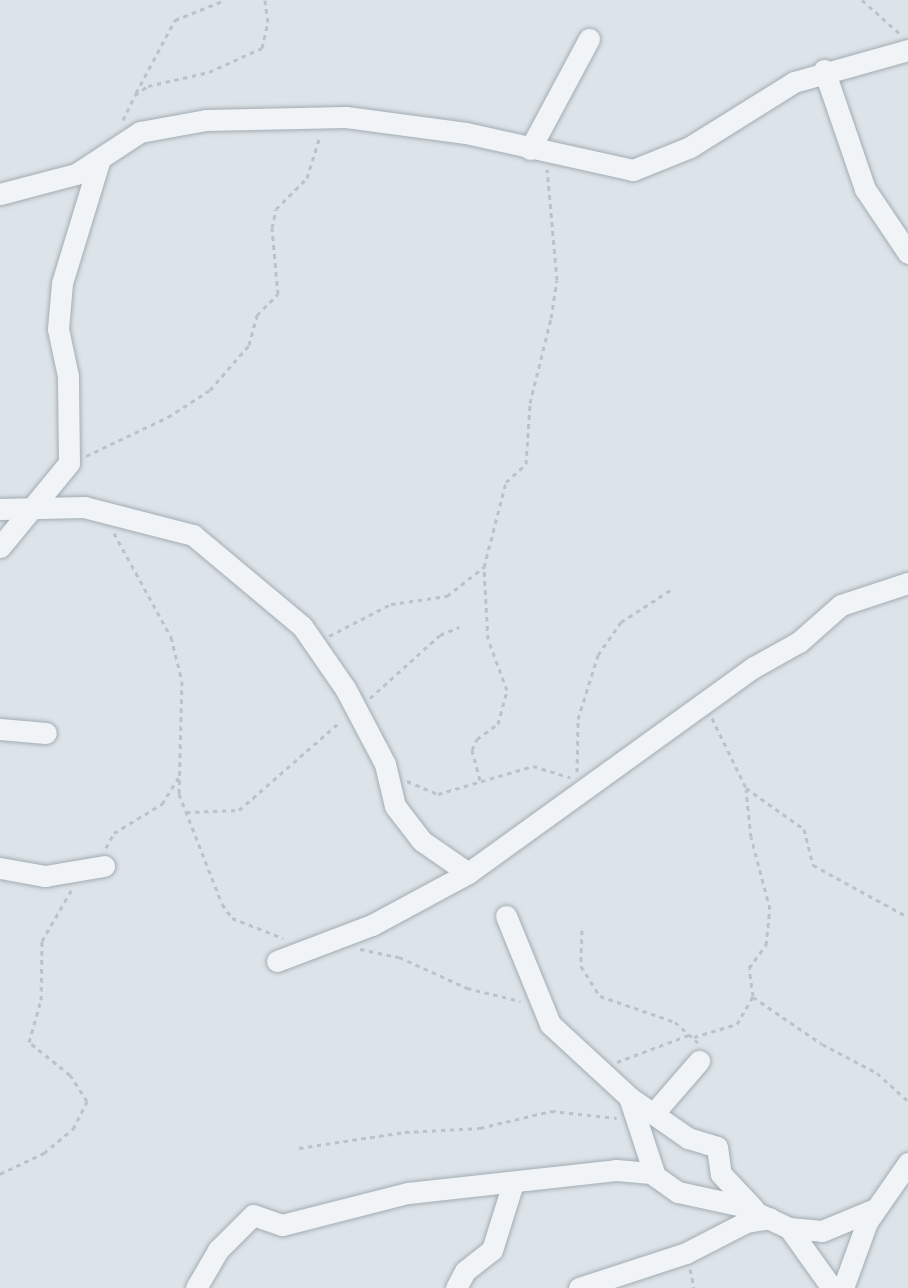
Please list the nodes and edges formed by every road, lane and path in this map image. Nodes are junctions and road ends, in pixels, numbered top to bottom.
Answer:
1 (225, 0) edge
2 (265, 0) edge
3 (862, 0) edge
4 (589, 39) dead end
5 (908, 42) edge
6 (908, 50) edge
7 (824, 70) junction
8 (135, 95) junction
9 (336, 117) junction
10 (119, 142) junction
11 (537, 151) junction
12 (100, 159) junction
13 (0, 194) edge
14 (908, 253) edge
15 (59, 477) junction
16 (32, 504) junction
17 (0, 509) edge
18 (96, 510) junction
19 (0, 547) edge
20 (484, 567) junction
21 (908, 583) edge
22 (672, 589) dead end
23 (459, 627) dead end
24 (314, 643) junction
25 (706, 705) junction
26 (354, 711) junction
27 (0, 729) edge
28 (46, 733) dead end
29 (387, 771) junction
30 (178, 778) junction
31 (480, 780) junction
32 (746, 788) junction
33 (186, 812) junction
34 (104, 866) joint
35 (0, 868) edge
36 (82, 873) junction
37 (468, 873) junction
38 (506, 916) dead end
39 (908, 916) edge
40 (582, 930) dead end
41 (327, 941) junction
42 (277, 961) dead end
43 (753, 996) junction
44 (540, 1009) junction
45 (689, 1035) junction
46 (694, 1037) junction
47 (699, 1062) joint
48 (601, 1069) junction
49 (908, 1101) edge
50 (646, 1117) junction
51 (299, 1148) dead end
52 (908, 1163) edge
53 (654, 1173) junction
54 (0, 1174) edge
55 (513, 1183) junction
56 (900, 1187) edge
57 (873, 1210) junction
58 (763, 1214) junction
59 (789, 1228) junction
60 (196, 1288) edge
61 (456, 1288) edge
62 (579, 1288) edge
63 (832, 1288) edge
64 (843, 1288) edge

1 - 8 path
2 - 8 path
3 - 5 path
4 - 11 street
6 - 7 street
7 - 11 street
7 - 14 street
8 - 10 path
9 - 10 street
9 - 11 street
9 - 15 path
10 - 12 street
11 - 20 path
12 - 13 street
12 - 15 street
15 - 16 street
16 - 17 street
16 - 18 street
16 - 19 street
18 - 24 street
18 - 30 path
20 - 24 path
20 - 31 path
21 - 25 street
22 - 31 path
23 - 26 path
24 - 26 street
25 - 32 path
25 - 37 street
26 - 29 street
26 - 33 path
27 - 28 street
29 - 31 path
29 - 37 street
30 - 33 path
30 - 34 path
32 - 39 path
32 - 43 path
33 - 41 path
34 - 36 street
35 - 36 street
36 - 54 path
37 - 41 street
38 - 44 street
40 - 45 path
41 - 42 street
41 - 44 path
43 - 46 path
43 - 49 path
44 - 48 street
45 - 46 path
45 - 48 path
46 - 47 path
47 - 50 street
48 - 50 street
50 - 51 path
50 - 53 street
50 - 58 street
52 - 56 street
53 - 55 street
53 - 58 street
55 - 60 street
55 - 61 street
56 - 57 street
57 - 59 street
57 - 64 street
58 - 59 street
58 - 62 street
59 - 63 street

